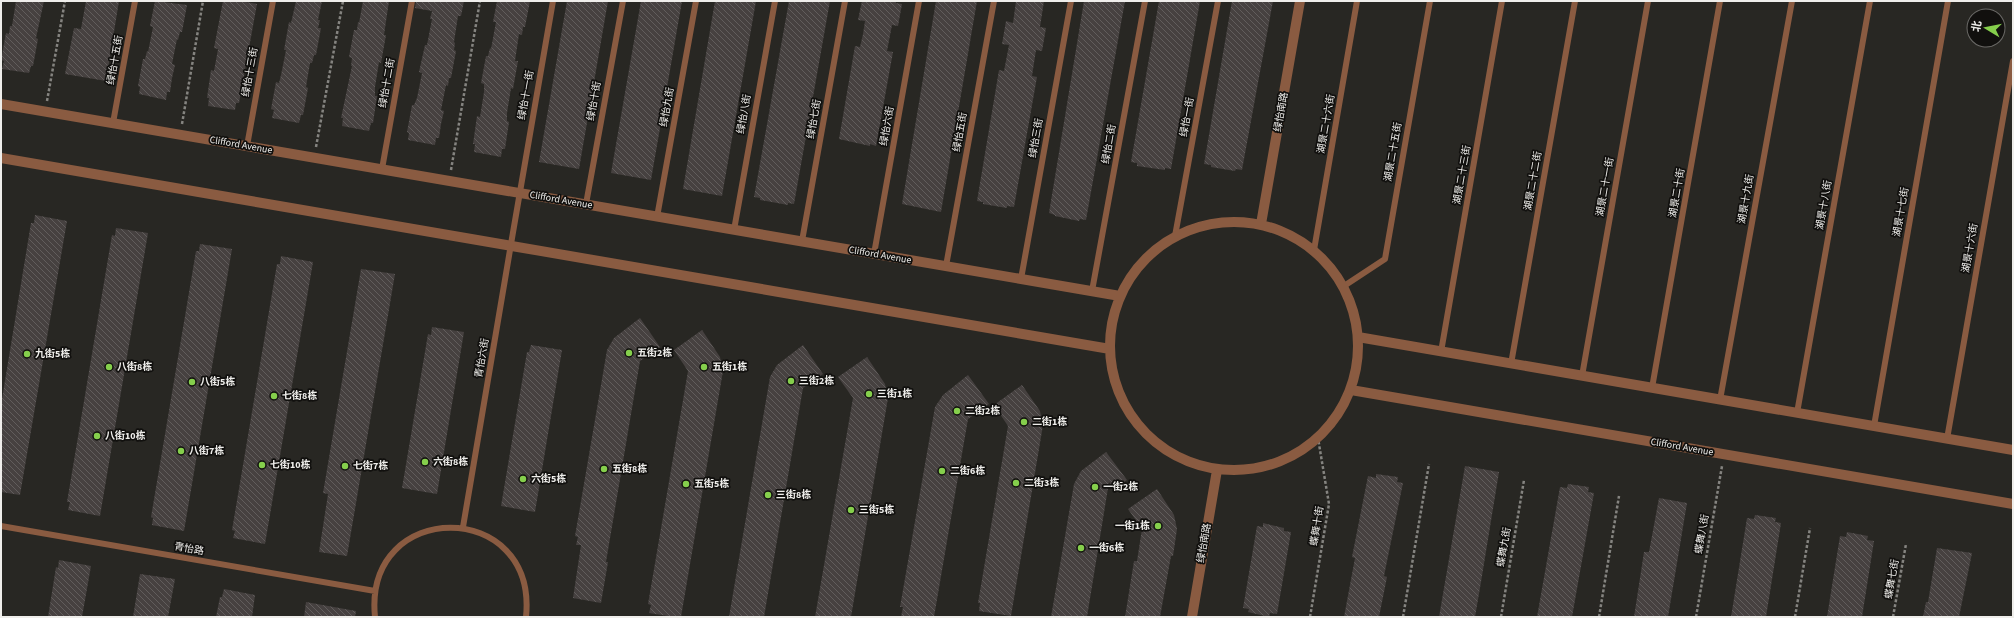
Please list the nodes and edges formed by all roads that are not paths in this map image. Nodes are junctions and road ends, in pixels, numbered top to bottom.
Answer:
1 (135, 1) edge
2 (273, 1) edge
3 (412, 1) edge
4 (553, 1) edge
5 (622, 1) edge
6 (696, 1) edge
7 (775, 1) edge
8 (846, 1) edge
9 (919, 1) edge
10 (994, 1) edge
11 (1071, 1) edge
12 (1145, 1) edge
13 (1218, 1) edge
14 (1300, 1) edge
15 (1357, 1) edge
16 (1430, 1) edge
17 (1502, 1) edge
18 (1575, 1) edge
19 (1648, 1) edge
20 (1720, 1) edge
21 (1792, 1) edge
22 (1870, 1) edge
23 (1948, 1) edge
24 (2013, 61) edge
25 (1, 104) edge
26 (113, 123) junction
27 (247, 146) junction
28 (1, 158) edge
29 (382, 169) junction
30 (519, 193) junction
31 (586, 204) junction
32 (657, 217) junction
33 (1261, 224) junction
34 (734, 230) junction
35 (1175, 236) junction
36 (802, 242) junction
37 (511, 246) junction
38 (1314, 250) junction
39 (874, 254) junction
40 (946, 266) junction
41 (1021, 279) junction
42 (1344, 286) junction
43 (1092, 292) junction
44 (1120, 296) junction
45 (1358, 338) junction
46 (1110, 349) junction
47 (1441, 352) junction
48 (1512, 364) junction
49 (1582, 376) junction
50 (1652, 388) junction
51 (1351, 390) junction
52 (1720, 400) junction
53 (1797, 413) junction
54 (1874, 426) junction
55 (1947, 439) junction
56 (2013, 450) edge
57 (1217, 470) junction
58 (2013, 504) edge
59 (1, 526) edge
60 (463, 527) junction
61 (374, 591) junction
62 (375, 617) edge
63 (527, 617) edge
64 (1192, 617) edge

1 - 26 lane, 绿怡十五街
2 - 27 lane, 绿怡十三街
3 - 29 lane, 绿怡十二街
4 - 30 lane, 绿怡十一街
5 - 31 lane, 绿怡十街
6 - 32 lane, 绿怡九街
7 - 34 lane, 绿怡八街
8 - 36 lane, 绿怡七街
9 - 39 lane, 绿怡六街
10 - 40 lane, 绿怡五街
11 - 41 lane, 绿怡三街
12 - 43 lane, 绿怡二街
13 - 35 lane, 绿怡一街
14 - 33 street, 绿怡南路
15 - 38 lane, 湖景二十六街
16 - 42 lane, 湖景二十五街
17 - 47 lane, 湖景二十三街
18 - 48 lane, 湖景二十二街
19 - 49 lane, 湖景二十一街
20 - 50 lane, 湖景二十街
21 - 52 lane, 湖景十九街
22 - 53 lane, 湖景十八街
23 - 54 lane, 湖景十七街
24 - 55 lane, 湖景十六街
25 - 26 street, Clifford Avenue
26 - 27 street, Clifford Avenue
27 - 29 street, Clifford Avenue
28 - 37 street
29 - 30 street, Clifford Avenue
30 - 31 street, Clifford Avenue
30 - 37 lane, 青怡六街
31 - 32 street, Clifford Avenue
32 - 34 street, Clifford Avenue
33 - 35 street
33 - 38 street
34 - 36 street, Clifford Avenue
35 - 44 street
36 - 39 street, Clifford Avenue
37 - 46 street
37 - 60 lane, 青怡六街
38 - 42 street
39 - 40 street, Clifford Avenue
40 - 41 street, Clifford Avenue
41 - 43 street, Clifford Avenue
42 - 45 street
43 - 44 street, Clifford Avenue
44 - 46 street
45 - 47 street
45 - 51 street
46 - 57 street
47 - 48 street
48 - 49 street
49 - 50 street
50 - 52 street
51 - 57 street
51 - 58 street, Clifford Avenue
52 - 53 street
53 - 54 street
54 - 55 street
55 - 56 street
57 - 64 street, 绿怡南路
59 - 61 lane, 青怡路
60 - 61 lane
60 - 63 lane
61 - 62 lane

